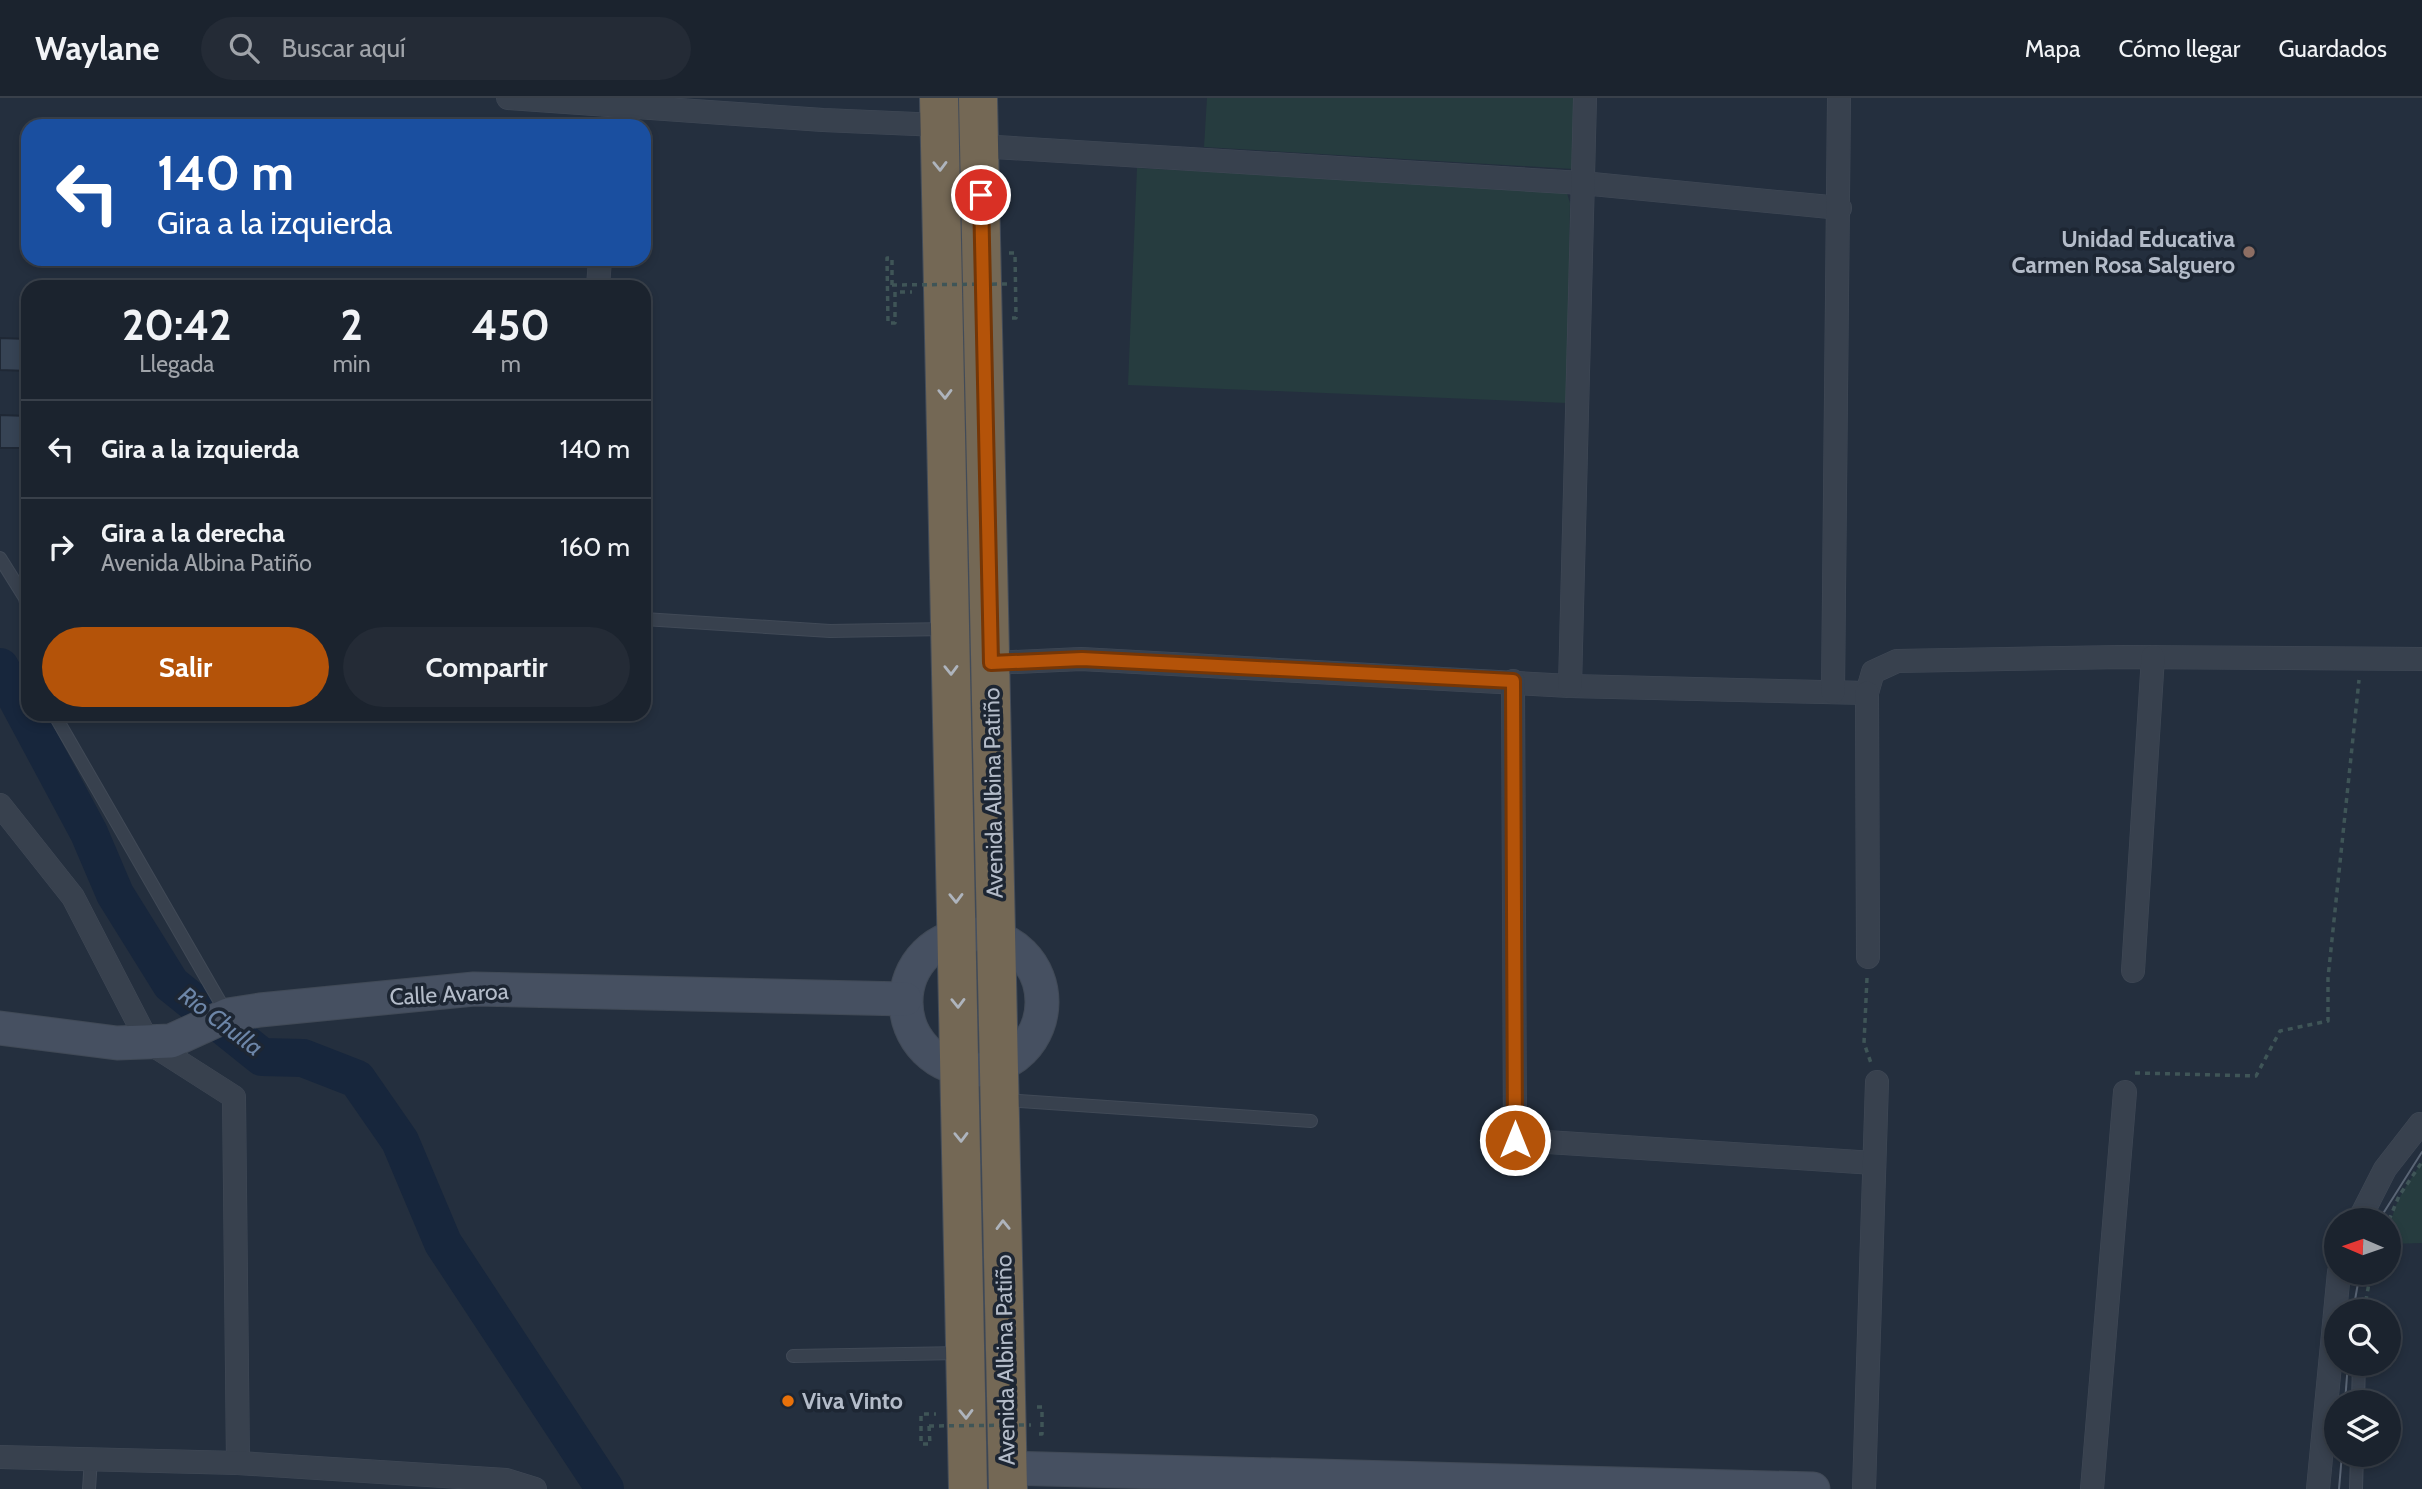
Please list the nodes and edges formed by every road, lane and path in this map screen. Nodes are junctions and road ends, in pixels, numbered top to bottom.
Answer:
1 (508, 98) edge
2 (978, 98) edge
3 (1585, 98) edge
4 (1839, 98) edge
5 (939, 112) edge
6 (613, 116) edge
7 (979, 146) junction
8 (1583, 183) junction
9 (1840, 208) junction
10 (1009, 284) dead end
11 (895, 292) dead end
12 (0, 558) edge
13 (21, 590) edge
14 (651, 620) edge
15 (950, 629) junction
16 (2153, 657) junction
17 (2362, 658) junction
18 (2422, 659) edge
19 (991, 663) junction
20 (1513, 681) junction
21 (1570, 686) junction
22 (1833, 692) junction
23 (1867, 693) junction
24 (58, 721) edge
25 (0, 805) edge
26 (957, 937) junction
27 (997, 939) junction
28 (1868, 957) joint
29 (2133, 971) dead end
30 (905, 999) junction
31 (227, 1016) junction
32 (0, 1028) edge
33 (148, 1042) junction
34 (959, 1069) junction
35 (1877, 1082) joint
36 (1000, 1083) junction
37 (2125, 1093) joint
38 (1311, 1121) dead end
39 (2420, 1124) edge
40 (2422, 1162) edge
41 (1874, 1163) junction
42 (2365, 1208) edge
43 (2394, 1208) edge
44 (2338, 1285) edge
45 (965, 1353) junction
46 (793, 1356) dead end
47 (921, 1414) dead end
48 (1031, 1425) dead end
49 (0, 1457) edge
50 (91, 1460) junction
51 (238, 1463) junction
52 (2357, 1467) edge
53 (1007, 1479) edge
54 (89, 1489) edge
55 (535, 1489) edge
56 (968, 1489) edge
57 (1813, 1489) edge
58 (1864, 1489) edge
59 (2092, 1489) edge
60 (2318, 1489) edge
61 (2356, 1489) edge

1 - 6 street
2 - 7 highway, Avenida Albina Patiño
3 - 8 street
4 - 9 street
5 - 6 street
5 -> 15 highway, Avenida Albina Patiño
7 - 8 street
7 - 19 highway, Avenida Albina Patiño
8 - 9 street
8 - 21 street
9 - 22 street
10 - 11 path, bridge
12 - 13 lane
14 - 15 lane
15 -> 26 highway, Avenida Albina Patiño
16 - 17 street
16 - 23 street
16 - 29 street
17 - 18 street
17 - 37 path
19 - 20 street
19 - 27 highway, Avenida Albina Patiño
20 - 21 street
20 - 41 street
21 - 22 street
22 - 23 street
23 - 28 street
24 - 31 lane
25 - 33 street
26 - 27 main road
26 - 30 main road
26 -> 34 highway, Avenida Albina Patiño
27 - 36 highway, Avenida Albina Patiño
28 - 35 path
30 - 31 main road, Calle Avaroa
30 - 34 main road
31 - 33 main road, Calle Avaroa
32 - 33 main road, Calle Avaroa
33 - 51 street
34 - 36 main road
34 -> 45 highway, Avenida Albina Patiño
35 - 41 street
36 - 38 lane
53 -> 36 highway, Avenida Albina Patiño
37 - 59 street
39 - 42 street
40 - 43 path
41 - 58 street
44 - 60 street
45 - 46 lane
45 -> 56 highway, Avenida Albina Patiño
47 - 48 path, bridge
49 - 50 street
50 - 51 street
50 - 54 lane
51 - 55 street
52 - 61 lane
53 - 57 main road

